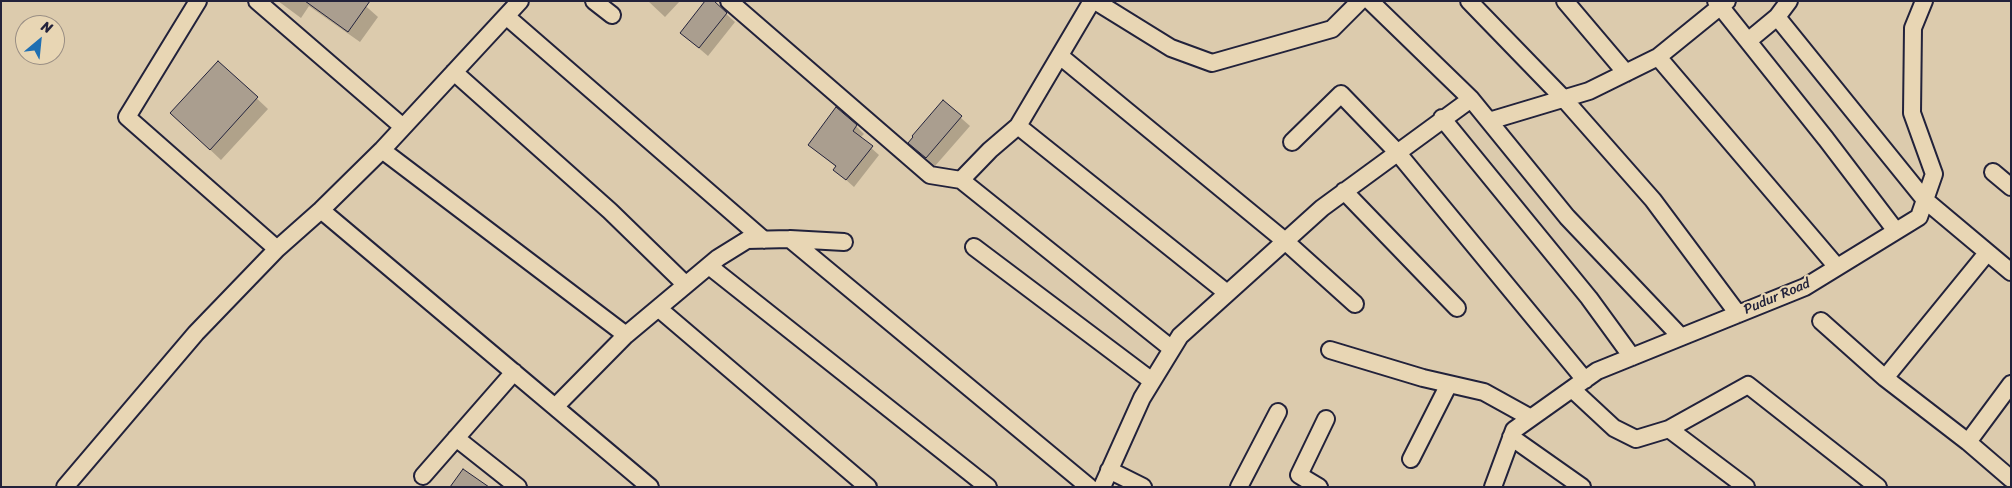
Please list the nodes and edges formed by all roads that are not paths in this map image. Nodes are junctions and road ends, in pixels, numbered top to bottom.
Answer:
1 (198, 1) edge
2 (257, 1) edge
3 (520, 1) edge
4 (594, 1) edge
5 (729, 1) edge
6 (1093, 1) edge
7 (1360, 1) edge
8 (1370, 1) edge
9 (1469, 1) edge
10 (1565, 1) edge
11 (1789, 1) edge
12 (1924, 1) edge
13 (1721, 3) edge
14 (612, 15) dead end
15 (506, 16) junction
16 (1777, 17) junction
17 (1748, 41) junction
18 (1060, 56) junction
19 (1658, 57) junction
20 (454, 72) junction
21 (1626, 73) junction
22 (1471, 99) junction
23 (1564, 99) junction
24 (1442, 118) junction
25 (1490, 121) junction
26 (1018, 126) junction
27 (403, 127) junction
28 (1292, 142) dead end
29 (382, 150) junction
30 (1398, 152) junction
31 (1993, 172) dead end
32 (961, 180) junction
33 (2011, 187) edge
34 (1344, 191) junction
35 (1925, 200) junction
36 (321, 210) junction
37 (1896, 232) junction
38 (790, 239) junction
39 (764, 240) junction
40 (1285, 241) junction
41 (844, 242) dead end
42 (974, 247) dead end
43 (277, 250) junction
44 (1987, 252) junction
45 (709, 266) junction
46 (1837, 267) junction
47 (2011, 272) edge
48 (686, 285) junction
49 (1227, 293) junction
50 (1355, 304) dead end
51 (658, 308) junction
52 (1457, 308) dead end
53 (1738, 314) junction
54 (1821, 321) dead end
55 (626, 335) junction
56 (1681, 337) junction
57 (1172, 349) junction
58 (1330, 350) dead end
59 (1632, 357) junction
60 (514, 372) junction
61 (1884, 378) junction
62 (1152, 381) junction
63 (1449, 384) junction
64 (1578, 384) junction
65 (2011, 384) edge
66 (555, 407) junction
67 (1278, 412) dead end
68 (1531, 418) junction
69 (1326, 419) dead end
70 (1669, 429) junction
71 (1511, 437) junction
72 (456, 438) junction
73 (1968, 442) junction
74 (1411, 459) dead end
75 (1109, 470) junction
76 (423, 476) dead end
77 (2011, 478) edge
78 (65, 487) edge
79 (518, 487) edge
80 (650, 487) edge
81 (868, 487) edge
82 (988, 487) edge
83 (1089, 487) edge
84 (1102, 487) edge
85 (1143, 487) edge
86 (1239, 487) edge
87 (1319, 487) edge
88 (1492, 487) edge
89 (1582, 487) edge
90 (1746, 487) edge
91 (1878, 487) edge

1 - 43 street
2 - 27 street
3 - 15 street
4 - 14 street
5 - 32 street
6 - 7 street
6 - 18 street
8 - 22 street
9 - 23 street
10 - 21 street
11 - 16 street
12 - 35 street, Pudur Road
13 - 17 street
13 - 19 street
15 - 20 street
15 - 39 street
16 - 17 street
16 - 35 street
17 - 37 street
18 - 26 street
18 - 40 street
19 - 21 street
19 - 46 street
20 - 27 street
20 - 48 street
21 - 23 street
22 - 24 street
22 - 25 street
23 - 25 street
23 - 53 street
24 - 30 street
24 - 59 street
25 - 56 street
26 - 32 street
26 - 49 street
27 - 29 street
28 - 30 street
29 - 36 street
29 - 55 street
30 - 34 street
30 - 64 street
31 - 33 street
32 - 57 street
34 - 40 street
34 - 52 street
35 - 37 street, Pudur Road
35 - 44 street
36 - 43 street
36 - 60 street
37 - 46 street, Pudur Road
38 - 39 street
38 - 41 street
38 - 83 street
39 - 45 street
40 - 49 street
40 - 50 street
42 - 62 street
43 - 78 street
44 - 47 street
44 - 61 street
45 - 48 street
45 - 82 street
46 - 53 street, Pudur Road
48 - 51 street
49 - 57 street
51 - 55 street
51 - 81 street
53 - 56 street, Pudur Road
54 - 61 street
55 - 66 street
56 - 59 street, Pudur Road
57 - 62 street
58 - 63 street
59 - 64 street, Pudur Road
60 - 66 street
60 - 72 street
61 - 73 street
62 - 75 street
63 - 68 street
63 - 74 street
64 - 68 street, Pudur Road
64 - 70 street
65 - 73 street
66 - 80 street
67 - 86 street
68 - 71 street, Pudur Road
69 - 87 street
70 - 90 street
70 - 91 street
71 - 88 street, Pudur Road
71 - 89 street
72 - 76 street
72 - 79 street
73 - 77 street
75 - 84 street
75 - 85 street

